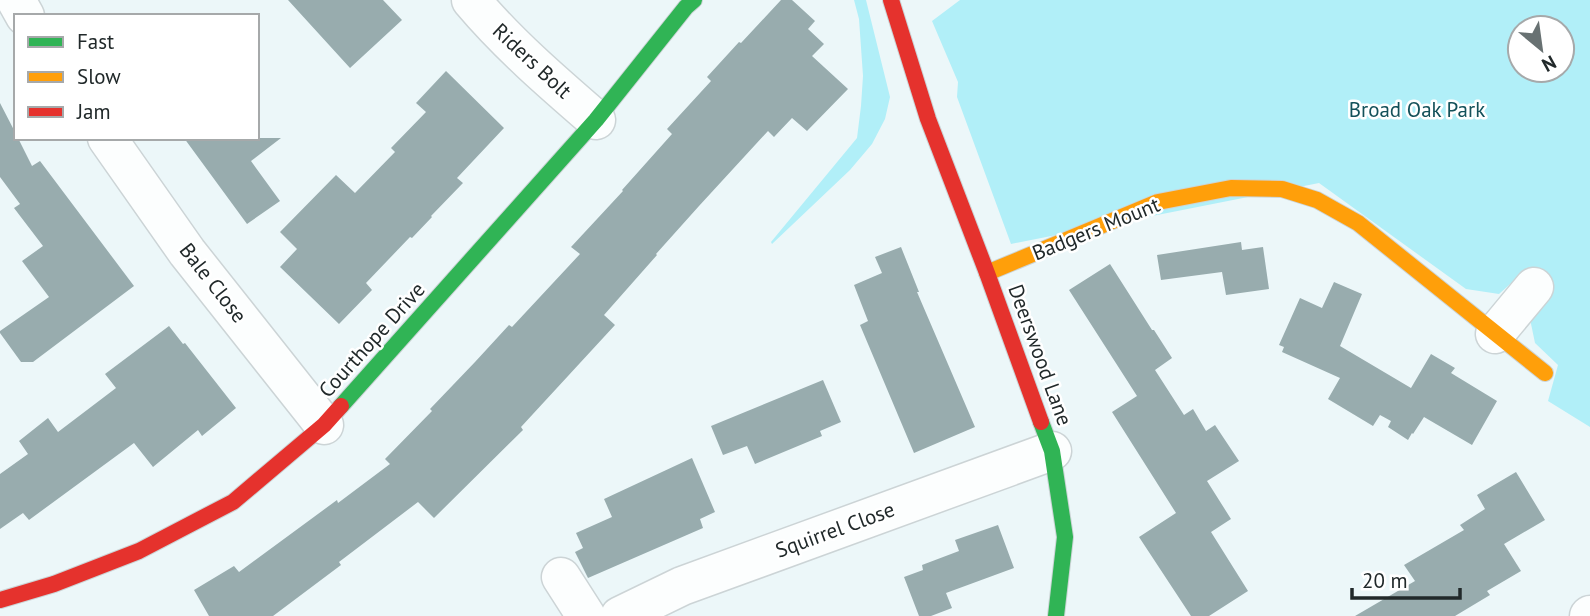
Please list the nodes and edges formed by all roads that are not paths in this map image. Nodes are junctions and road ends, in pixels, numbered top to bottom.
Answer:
1 (471, 0) edge
2 (694, 0) edge
3 (891, 0) edge
4 (596, 120) junction
5 (108, 140) edge
6 (987, 273) junction
7 (1534, 287) dead end
8 (1495, 334) junction
9 (1545, 373) dead end
10 (324, 425) junction
11 (1052, 451) junction
12 (561, 577) dead end
13 (0, 600) edge
14 (586, 616) edge
15 (620, 616) edge
16 (1056, 616) edge

1 - 4 street, Riders Bolt
2 - 4 street, Courthope Drive
3 - 6 street, Deerswood Lane
4 - 10 street, Courthope Drive
5 - 10 street, Bale Close
6 - 8 street, Badgers Mount
6 - 11 street, Deerswood Lane
7 - 8 street
8 - 9 street, Badgers Mount
10 - 13 street, Courthope Drive
11 - 15 street, Squirrel Close
11 - 16 street, Deerswood Lane
12 - 14 street

